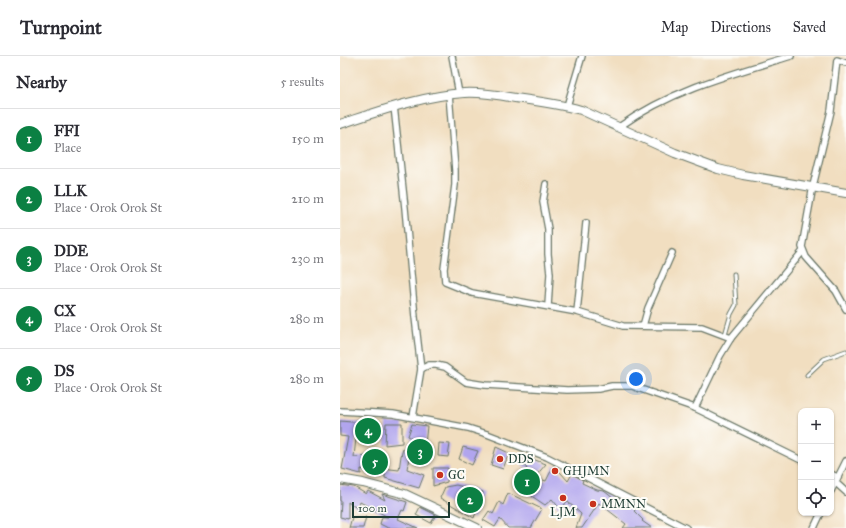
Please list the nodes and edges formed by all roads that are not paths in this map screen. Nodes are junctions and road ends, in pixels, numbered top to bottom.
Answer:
1 (452, 56) edge
2 (582, 56) edge
3 (791, 56) edge
4 (846, 63) edge
5 (449, 94) junction
6 (458, 94) junction
7 (394, 106) junction
8 (567, 106) junction
9 (340, 124) edge
10 (619, 127) junction
11 (546, 184) dead end
12 (813, 186) junction
13 (846, 193) edge
14 (586, 222) dead end
15 (803, 251) junction
16 (672, 252) dead end
17 (734, 274) dead end
18 (548, 306) junction
19 (846, 309) edge
20 (576, 312) junction
21 (643, 326) junction
22 (725, 335) junction
23 (731, 338) junction
24 (846, 351) edge
25 (421, 369) junction
26 (807, 375) dead end
27 (695, 408) junction
28 (340, 411) edge
29 (413, 418) junction
30 (798, 459) edge
31 (846, 461) edge
32 (834, 478) edge
33 (340, 479) edge
34 (836, 480) junction
35 (834, 484) edge
36 (846, 492) edge
37 (820, 516) edge
38 (477, 528) edge
39 (686, 528) edge
40 (814, 528) edge

1 - 6 street
2 - 8 street
3 - 10 street
4 - 12 street
5 - 6 street
5 - 7 street
5 - 18 street
6 - 8 street
7 - 9 street
7 - 25 street
8 - 10 street
10 - 12 street
11 - 18 street
12 - 13 street
12 - 15 street
14 - 20 street
15 - 19 street
15 - 23 street
16 - 21 street
17 - 22 lane
18 - 20 street
20 - 21 street
21 - 22 street
22 - 23 street
23 - 27 street
24 - 26 lane
25 - 27 street
25 - 29 street
27 - 30 street
28 - 29 street
29 - 39 street
31 - 34 street
32 - 34 street
33 - 38 street
34 - 35 street
34 - 36 street
37 - 40 street

